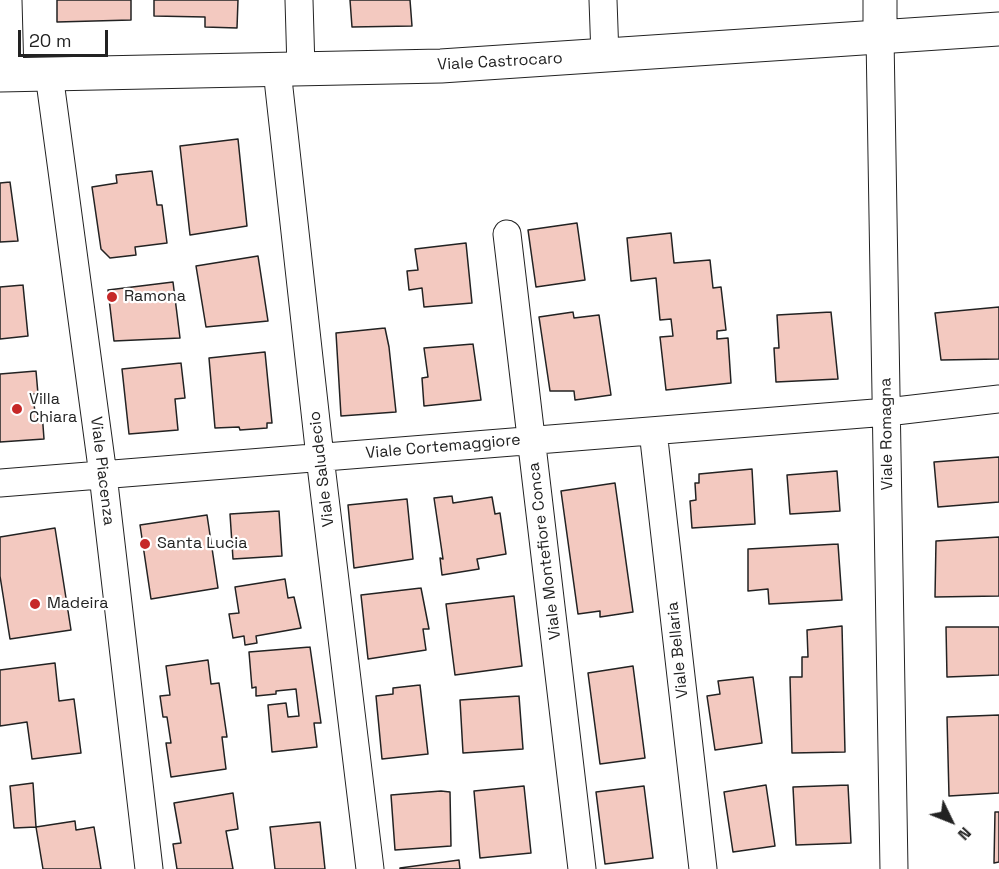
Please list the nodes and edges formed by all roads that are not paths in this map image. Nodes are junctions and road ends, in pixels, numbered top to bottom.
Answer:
1 (8, 0) edge
2 (299, 0) edge
3 (603, 0) edge
4 (880, 0) edge
5 (999, 29) edge
6 (880, 37) junction
7 (605, 56) junction
8 (289, 69) junction
9 (49, 74) junction
10 (5, 75) edge
11 (507, 234) dead end
12 (999, 399) edge
13 (887, 412) junction
14 (653, 431) junction
15 (531, 440) junction
16 (320, 457) junction
17 (103, 475) junction
18 (0, 483) edge
19 (150, 869) edge
20 (370, 869) edge
21 (582, 869) edge
22 (702, 869) edge
23 (894, 869) edge

1 - 10 street
2 - 8 street, Viale Saludecio
3 - 7 street
4 - 6 street, Viale Romagna
5 - 6 street, Viale Castrocaro
6 - 7 street, Viale Castrocaro
6 - 13 street, Viale Romagna
7 - 8 street, Viale Castrocaro
8 - 9 street, Viale Castrocaro
8 - 16 street, Viale Saludecio
9 - 10 street, Viale Castrocaro
9 - 17 street, Viale Piacenza
11 - 15 street, Viale Montefiore Conca
12 - 13 street, Viale Cortemaggiore
13 - 14 street, Viale Cortemaggiore
13 - 23 street, Viale Romagna
14 - 15 street, Viale Cortemaggiore
14 - 22 street, Viale Bellaria
15 - 16 street, Viale Cortemaggiore
15 - 21 street, Viale Montefiore Conca
16 - 17 street, Viale Cortemaggiore
16 - 20 street, Viale Saludecio
17 - 18 street, Viale Cortemaggiore
17 - 19 street, Viale Piacenza

